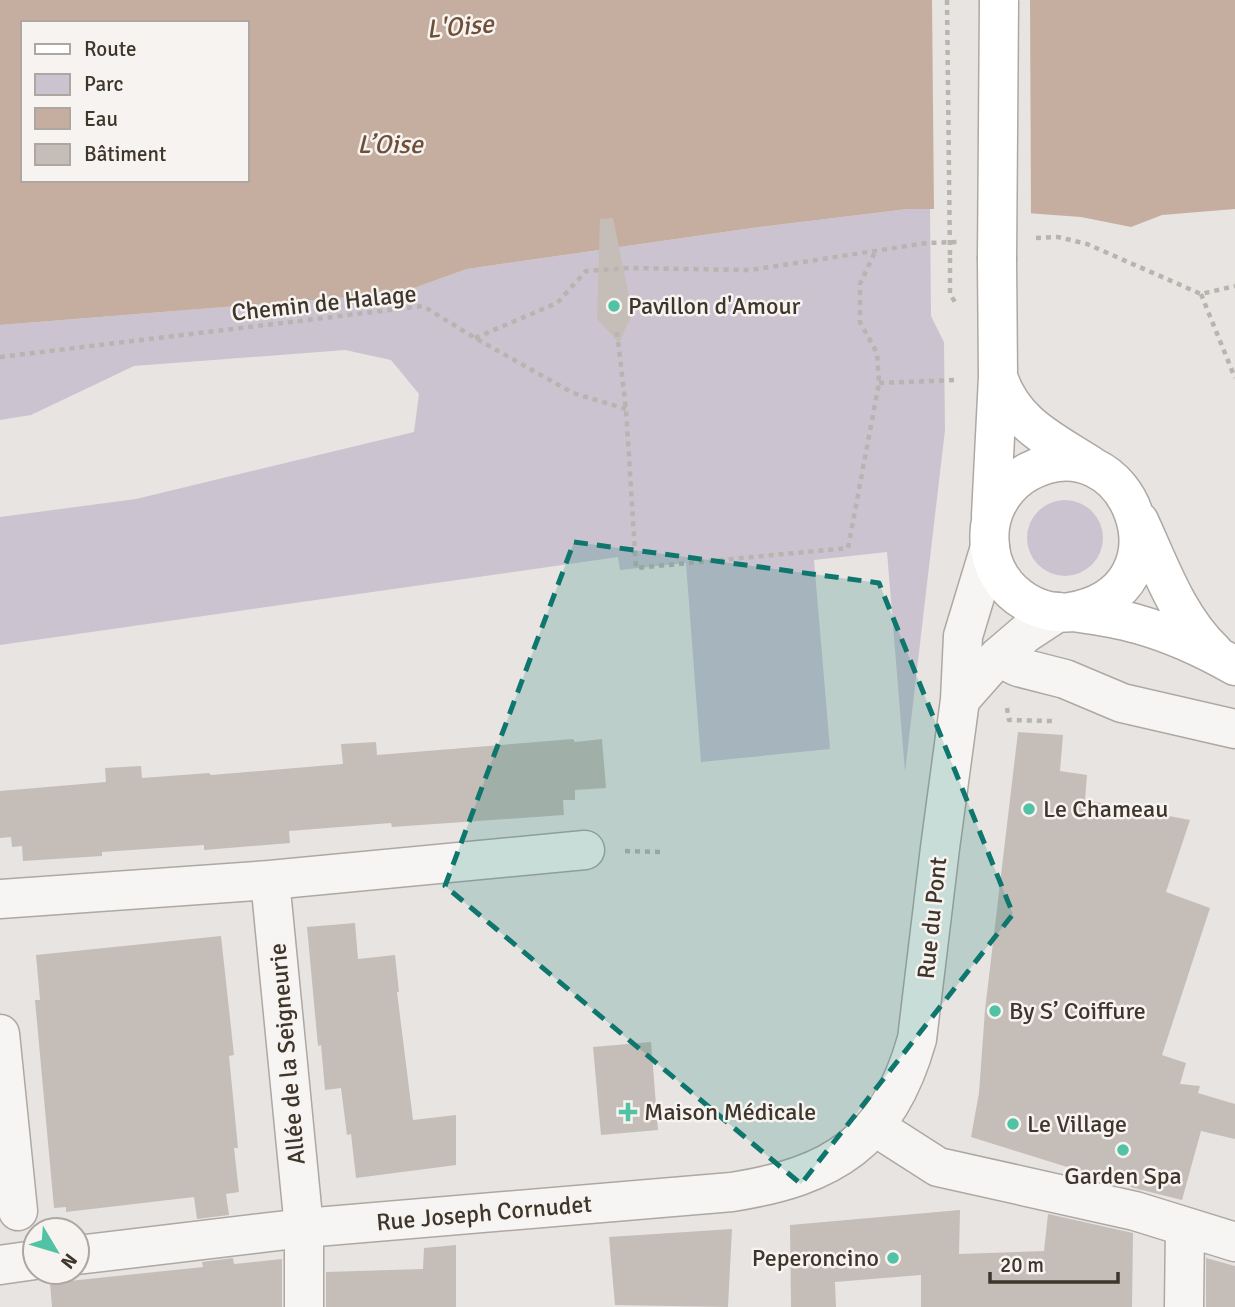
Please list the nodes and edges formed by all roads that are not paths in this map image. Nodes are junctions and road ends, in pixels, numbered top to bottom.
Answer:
1 (999, 0) edge
2 (980, 379) junction
3 (1100, 472) junction
4 (1133, 509) junction
5 (990, 535) junction
6 (1064, 612) junction
7 (998, 657) junction
8 (1230, 663) edge
9 (960, 700) junction
10 (1235, 729) edge
11 (585, 849) dead end
12 (270, 880) junction
13 (0, 899) edge
14 (0, 1034) edge
15 (874, 1126) junction
16 (18, 1211) dead end
17 (1185, 1227) junction
18 (304, 1228) junction
19 (1235, 1241) edge
20 (91, 1253) edge
21 (21, 1263) edge
22 (0, 1265) edge
23 (304, 1307) edge
24 (1184, 1307) edge

1 - 2 main road, Rue du Pont, bridge
2 - 3 main road, Rue du Pont
2 - 5 main road, Rue du Pont
3 - 4 main road
3 - 5 main road
4 - 6 main road
4 - 8 main road
5 - 6 main road
5 - 9 street, Rue du Pont
6 - 7 street
6 - 8 main road
7 - 9 street
7 - 10 street
9 - 15 street, Rue du Pont
11 - 12 street
12 - 13 street
12 - 18 street, Allée de la Seigneurie
14 - 16 street
15 - 17 street
15 - 18 street, Rue Joseph Cornudet
17 - 19 street
17 - 24 street
18 - 20 street, Rue Joseph Cornudet
18 - 23 street, Allée de la Seigneurie
21 - 22 street

